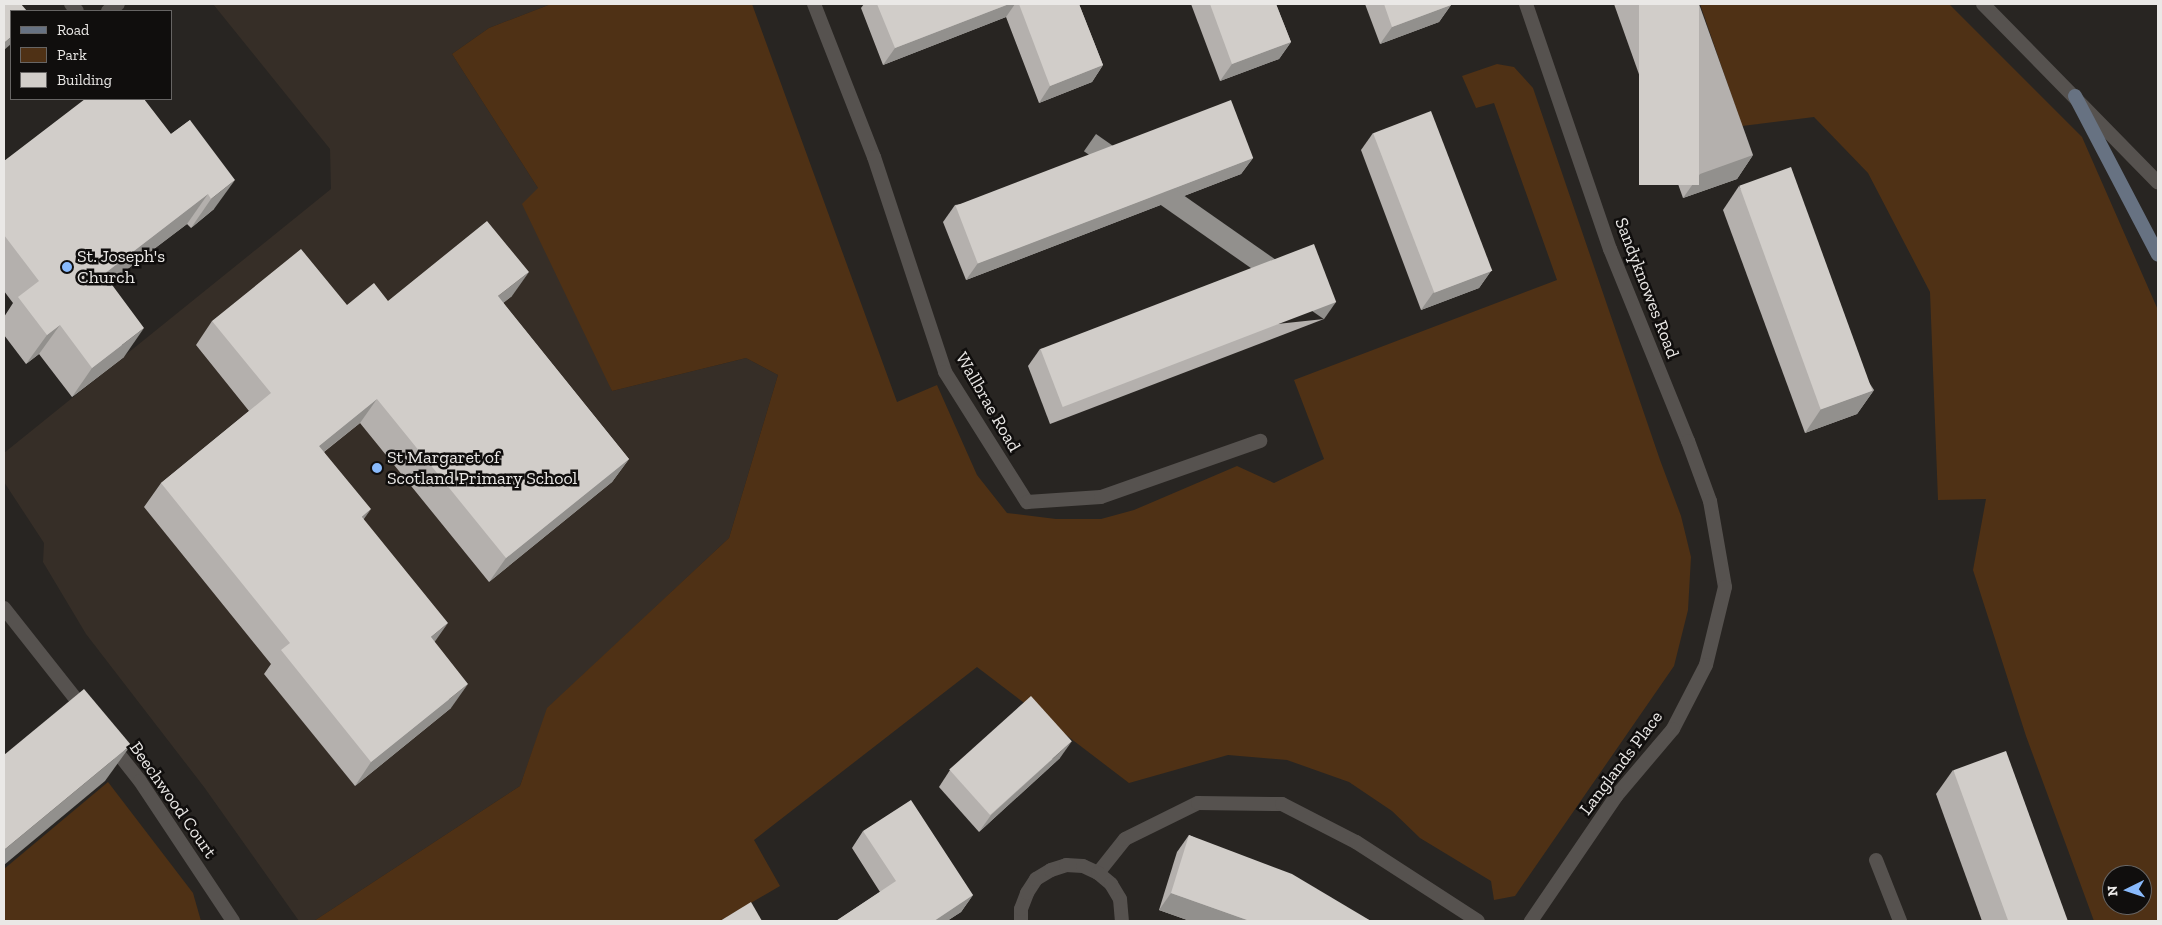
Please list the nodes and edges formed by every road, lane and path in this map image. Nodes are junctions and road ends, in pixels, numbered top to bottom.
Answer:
1 (814, 4) edge
2 (1526, 4) edge
3 (1982, 4) edge
4 (2075, 96) junction
5 (2158, 183) edge
6 (2158, 255) edge
7 (1260, 441) dead end
8 (1726, 587) joint
9 (4, 608) edge
10 (1876, 860) dead end
11 (1098, 872) junction
12 (233, 921) edge
13 (1021, 921) edge
14 (1122, 921) edge
15 (1478, 921) edge
16 (1531, 921) edge
17 (1900, 921) edge

1 - 7 street, Wallbrae Road
2 - 8 street, Sandyknowes Road
3 - 4 street
4 - 5 street
4 - 6 main road
8 - 16 street, Langlands Place
9 - 12 street, Beechwood Court
10 - 17 street
11 - 13 street
11 - 14 street
11 - 15 street

